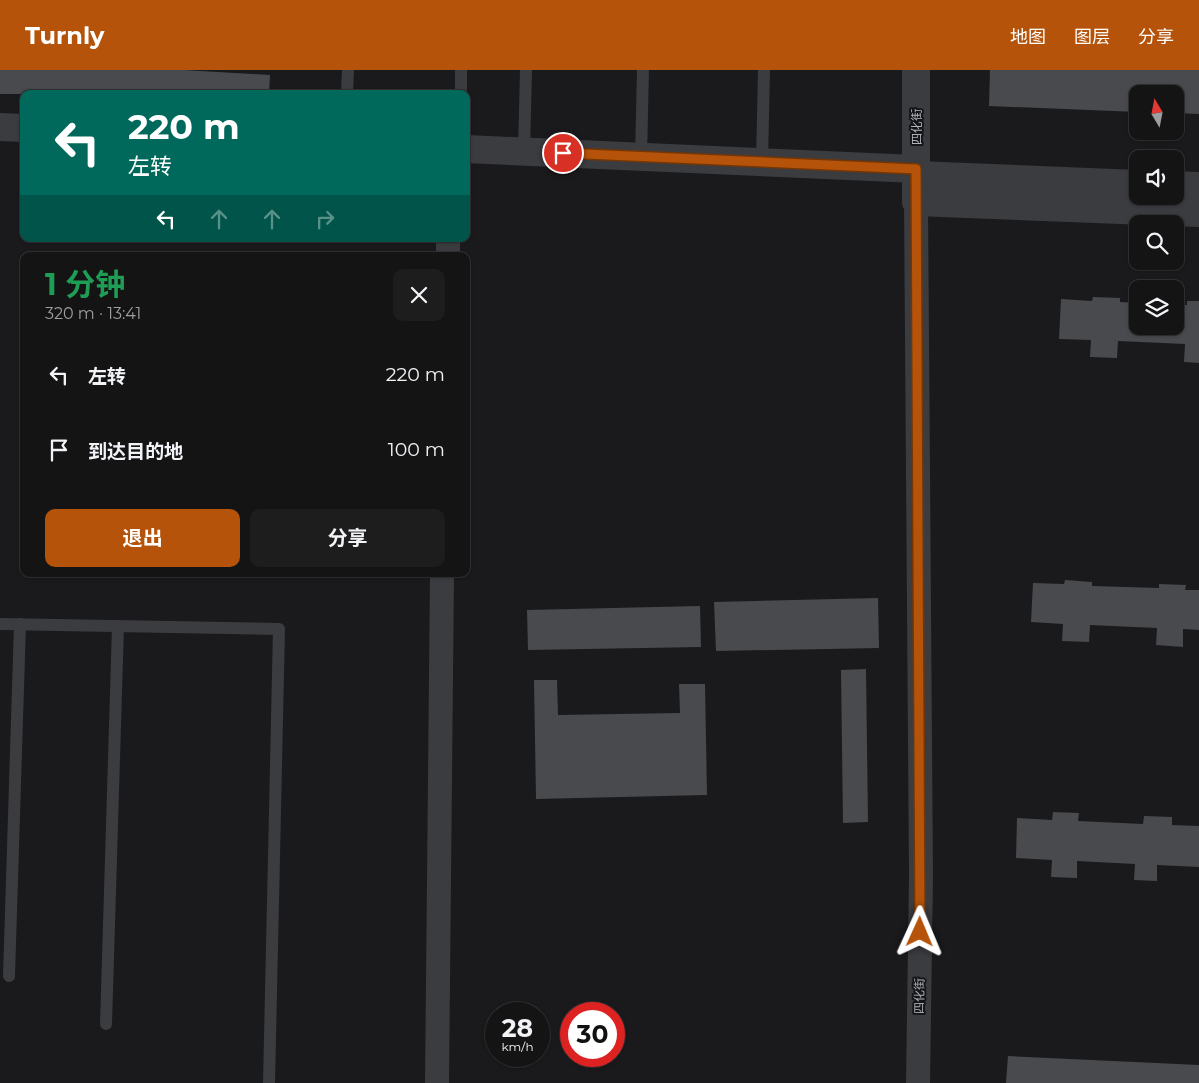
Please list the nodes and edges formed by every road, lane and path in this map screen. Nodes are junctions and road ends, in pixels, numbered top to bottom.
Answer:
1 (348, 70) edge
2 (461, 70) edge
3 (526, 70) edge
4 (643, 70) edge
5 (764, 70) edge
6 (916, 70) edge
7 (347, 90) edge
8 (460, 90) edge
9 (0, 127) edge
10 (20, 128) edge
11 (470, 149) edge
12 (524, 151) junction
13 (641, 156) junction
14 (762, 162) junction
15 (916, 172) junction
16 (1129, 184) edge
17 (1184, 185) edge
18 (1199, 186) edge
19 (916, 202) junction
20 (1199, 213) edge
21 (442, 577) edge
22 (0, 624) edge
23 (20, 624) junction
24 (118, 626) junction
25 (10, 976) dead end
26 (106, 1024) dead end
27 (270, 1083) edge
28 (437, 1083) edge
29 (918, 1083) edge

1 - 7 lane
2 - 8 lane
3 - 12 lane
4 - 13 lane
5 - 14 lane
6 - 15 street, 四化街
9 - 10 street
11 - 12 street
12 - 13 street
13 - 14 street
14 - 15 street
15 - 16 street
15 - 19 street, 四化街
17 - 18 street
19 - 20 street
19 - 29 street, 四化街
21 - 28 street
22 - 23 lane
23 - 24 lane
23 - 25 lane
24 - 26 lane
24 - 27 lane

